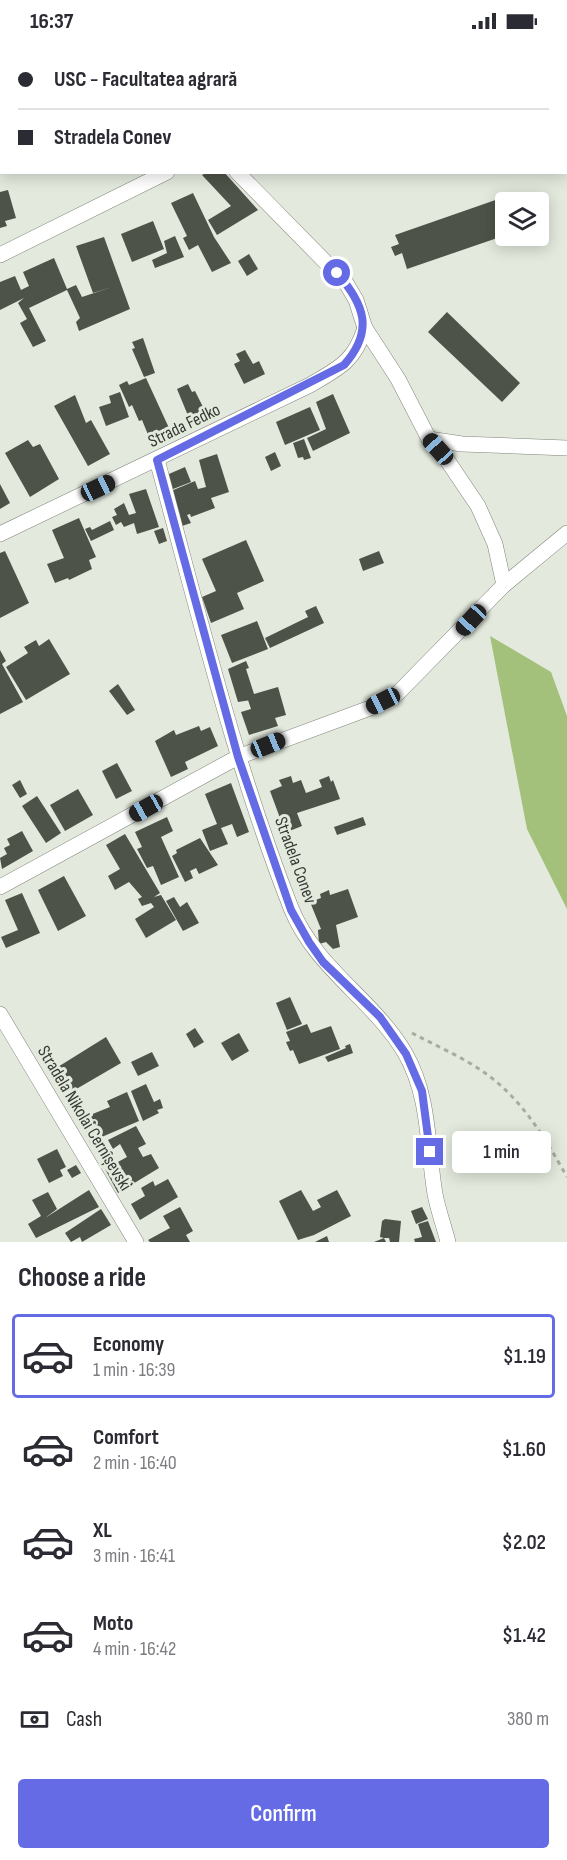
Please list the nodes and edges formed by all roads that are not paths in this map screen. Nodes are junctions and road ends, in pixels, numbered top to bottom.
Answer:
1 (163, 174) edge
2 (239, 174) edge
3 (0, 255) edge
4 (364, 328) junction
5 (429, 439) junction
6 (567, 448) edge
7 (157, 460) junction
8 (567, 533) edge
9 (0, 534) edge
10 (504, 585) junction
11 (238, 757) junction
12 (0, 887) edge
13 (0, 1014) edge
14 (136, 1242) edge
15 (448, 1242) edge

1 - 3 street
2 - 4 street
4 - 5 street
4 - 7 street, Strada Fedko
5 - 6 street
5 - 10 street
7 - 9 street, Strada Fedko
7 - 11 street, Stradela Conev
8 - 10 street
10 - 11 street
11 - 12 street
11 - 15 street, Stradela Conev
13 - 14 street, Stradela Nikolai Cernîșevski

